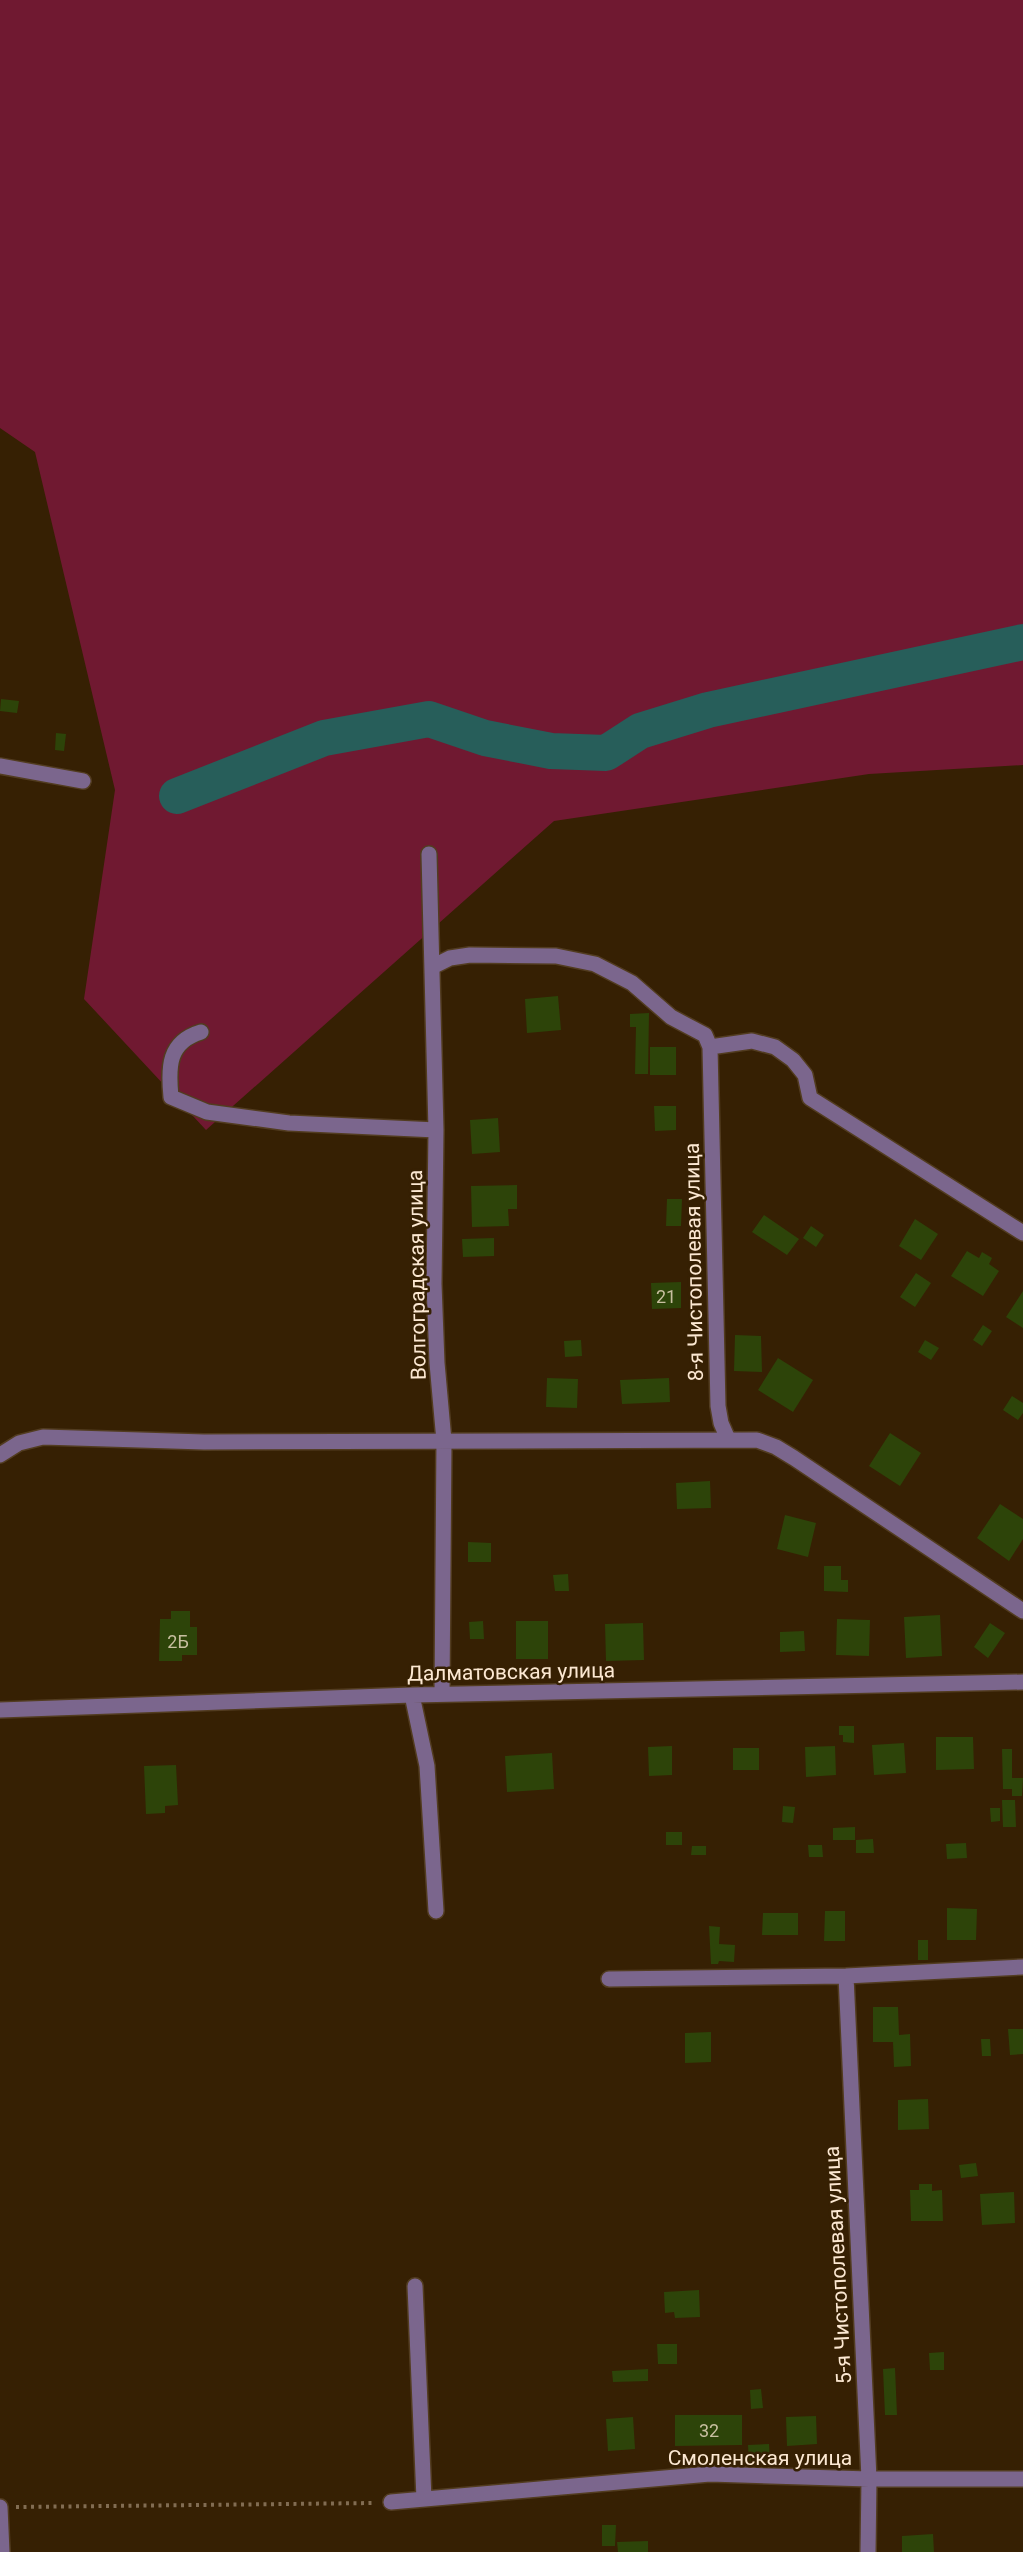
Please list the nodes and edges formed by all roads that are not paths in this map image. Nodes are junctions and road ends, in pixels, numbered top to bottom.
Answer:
1 (0, 766) edge
2 (83, 781) dead end
3 (429, 854) dead end
4 (432, 967) junction
5 (201, 1032) dead end
6 (710, 1047) junction
7 (436, 1130) junction
8 (1023, 1233) edge
9 (728, 1439) junction
10 (444, 1441) junction
11 (0, 1455) edge
12 (1023, 1611) edge
13 (1023, 1682) edge
14 (442, 1694) junction
15 (412, 1695) junction
16 (0, 1710) edge
17 (436, 1911) dead end
18 (1023, 1967) edge
19 (846, 1976) junction
20 (609, 1979) dead end
21 (415, 2286) dead end
22 (869, 2479) junction
23 (1023, 2479) edge
24 (424, 2499) junction
25 (391, 2502) road end
26 (0, 2507) edge
27 (2, 2552) edge
28 (868, 2552) edge

1 - 2 street
3 - 4 street, Волгоградская улица
4 - 6 street
4 - 7 street, Волгоградская улица
5 - 7 street
6 - 8 street
6 - 9 street, 8-я Чистополевая улица
7 - 10 street, Волгоградская улица
9 - 10 street
9 - 12 street
10 - 11 street
10 - 14 street, Волгоградская улица
13 - 14 street, Далматовская улица
14 - 15 street, Далматовская улица
15 - 16 street, Далматовская улица
15 - 17 street
18 - 19 street
19 - 20 street
19 - 22 street, 5-я Чистополевая улица
21 - 24 street
22 - 23 street, Смоленская улица
22 - 24 street, Смоленская улица
22 - 28 street, 5-я Чистополевая улица
24 - 25 street, Смоленская улица
26 - 27 street

